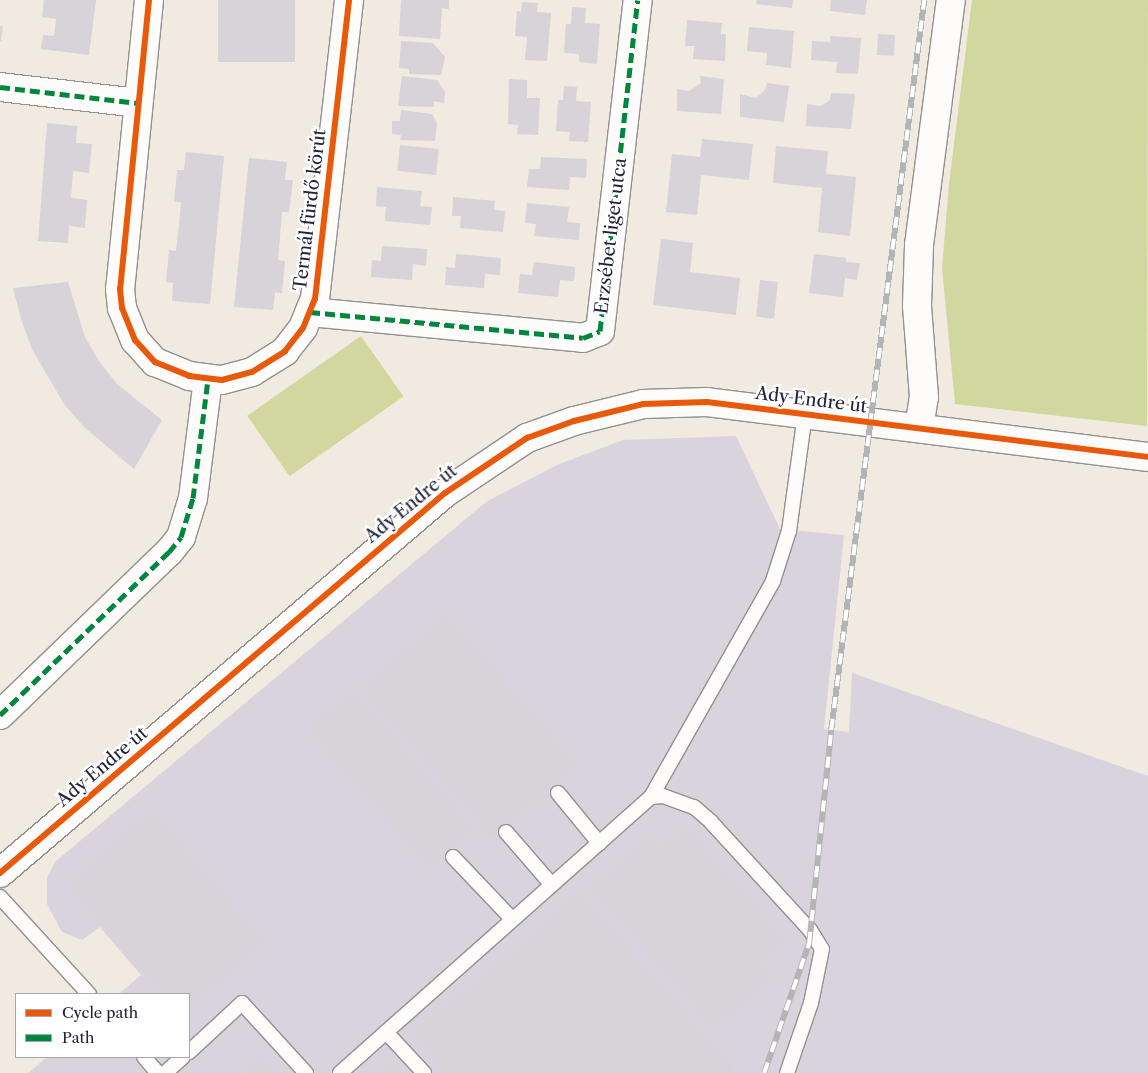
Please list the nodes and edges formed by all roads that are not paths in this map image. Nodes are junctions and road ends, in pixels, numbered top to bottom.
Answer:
1 (149, 0) edge
2 (349, 0) edge
3 (638, 0) edge
4 (951, 0) edge
5 (0, 87) edge
6 (138, 103) junction
7 (310, 312) junction
8 (208, 380) junction
9 (805, 414) junction
10 (919, 428) junction
11 (1148, 457) edge
12 (0, 715) edge
13 (558, 793) dead end
14 (651, 797) junction
15 (506, 832) dead end
16 (599, 843) junction
17 (453, 857) dead end
18 (0, 873) edge
19 (551, 884) junction
20 (0, 897) edge
21 (512, 919) junction
22 (88, 993) edge
23 (386, 1032) junction
24 (190, 1051) edge
25 (145, 1058) edge
26 (182, 1058) edge
27 (158, 1073) edge
28 (165, 1073) edge
29 (306, 1073) edge
30 (340, 1073) edge
31 (424, 1073) edge
32 (787, 1073) edge

1 - 6 street, Termál fürdő körút
2 - 7 street, Termál fürdő körút
3 - 7 street, Erzsébet liget utca
4 - 10 street
5 - 6 street
6 - 8 street, Termál fürdő körút
7 - 8 street, Termál fürdő körút
8 - 12 street
9 - 10 street, Ady Endre út
9 - 14 lane
9 - 18 street, Ady Endre út
10 - 11 street, Ady Endre út
13 - 16 lane
14 - 16 lane
14 - 32 lane
15 - 19 lane
16 - 19 lane
17 - 21 lane
19 - 21 lane
20 - 22 lane
21 - 23 lane
23 - 30 lane
23 - 31 lane
24 - 29 lane
25 - 27 lane
26 - 28 lane

